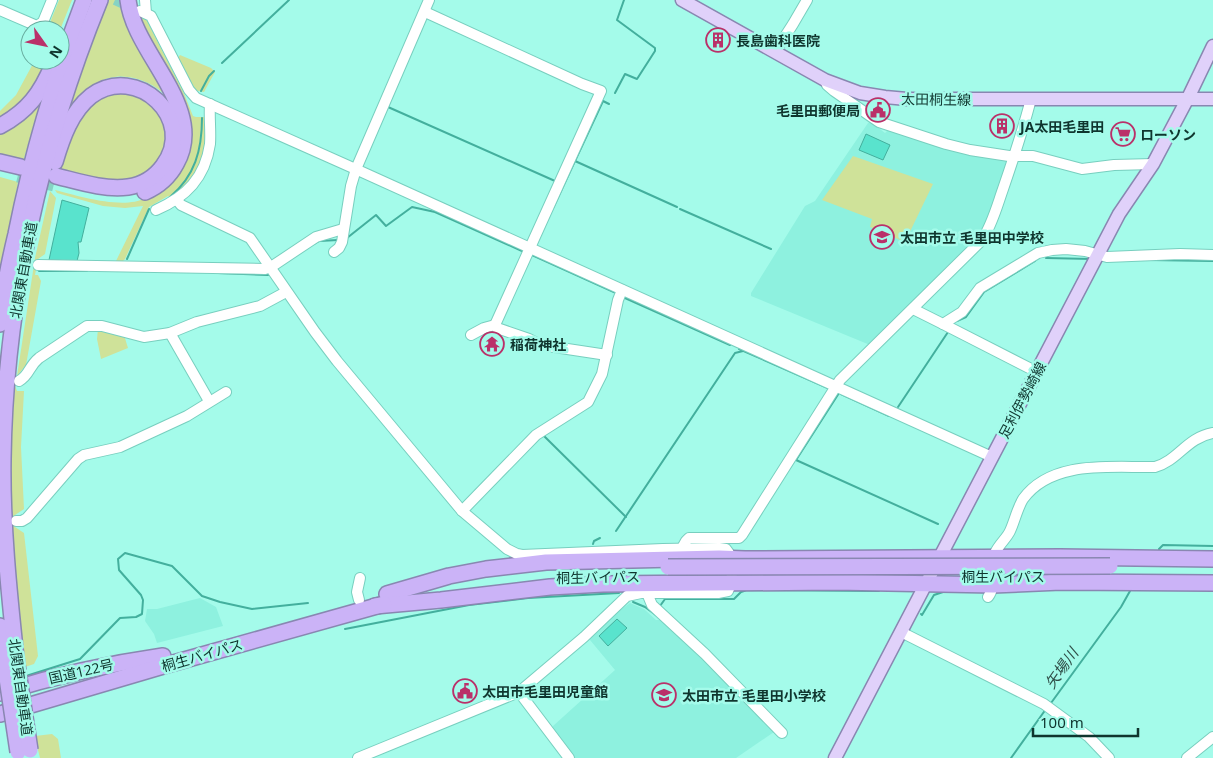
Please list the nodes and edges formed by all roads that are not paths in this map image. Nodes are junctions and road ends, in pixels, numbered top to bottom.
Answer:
1 (52, 0) edge
2 (79, 0) edge
3 (84, 0) edge
4 (100, 0) edge
5 (128, 0) edge
6 (145, 0) edge
7 (429, 0) edge
8 (682, 0) edge
9 (807, 0) edge
10 (0, 10) edge
11 (425, 12) junction
12 (70, 22) edge
13 (1213, 46) edge
14 (774, 52) junction
15 (49, 70) edge
16 (825, 80) junction
17 (1213, 98) edge
18 (1031, 99) junction
19 (1188, 99) junction
20 (210, 104) junction
21 (0, 126) edge
22 (1015, 155) junction
23 (0, 162) edge
24 (1152, 164) junction
25 (356, 169) junction
26 (0, 172) edge
27 (176, 200) junction
28 (156, 210) dead end
29 (343, 235) junction
30 (530, 249) junction
31 (334, 252) dead end
32 (1099, 254) junction
33 (1213, 255) edge
34 (38, 265) dead end
35 (272, 270) junction
36 (622, 290) junction
37 (286, 292) junction
38 (15, 307) junction
39 (913, 309) junction
40 (0, 324) edge
41 (495, 325) junction
42 (948, 327) junction
43 (170, 333) junction
44 (471, 335) dead end
45 (607, 355) junction
46 (1037, 372) junction
47 (19, 381) dead end
48 (835, 390) junction
49 (226, 392) dead end
50 (209, 401) junction
51 (1213, 434) edge
52 (992, 458) junction
53 (462, 511) junction
54 (16, 521) dead end
55 (682, 548) junction
56 (940, 558) junction
57 (994, 558) junction
58 (731, 559) junction
59 (1213, 559) edge
60 (1213, 566) edge
61 (668, 571) junction
62 (1110, 571) junction
63 (1213, 576) edge
64 (360, 578) dead end
65 (731, 583) junction
66 (1213, 583) edge
67 (926, 584) junction
68 (990, 591) junction
69 (647, 593) junction
70 (387, 594) junction
71 (359, 600) junction
72 (375, 606) junction
73 (0, 626) edge
74 (901, 632) junction
75 (10, 658) junction
76 (163, 661) junction
77 (520, 692) junction
78 (0, 693) edge
79 (0, 703) edge
80 (0, 714) edge
81 (0, 724) edge
82 (782, 733) dead end
83 (1213, 737) edge
84 (25, 754) edge
85 (358, 758) edge
86 (568, 758) edge
87 (836, 758) edge
88 (1109, 758) edge
89 (1187, 758) edge

1 - 10 street
2 - 12 highway
3 - 40 highway, 北関東自動車道
4 - 38 highway, 北関東自動車道
5 - 38 highway
6 - 20 street
7 - 11 street
8 - 14 main road, 太田桐生線
9 - 14 street
11 - 25 street
11 - 30 street
13 - 19 main road, 足利伊勢崎線
14 - 16 main road, 太田桐生線
15 - 21 highway
16 - 18 main road, 太田桐生線
16 - 22 street
17 - 19 main road, 太田桐生線
18 - 19 main road, 太田桐生線
18 - 22 street
19 - 24 main road, 足利伊勢崎線
20 - 25 street
20 - 27 street
22 - 24 street
22 - 39 street
23 - 26 highway
24 - 32 main road, 足利伊勢崎線
25 - 29 street
25 - 30 street
27 - 28 street
27 - 35 street
29 - 31 street
29 - 35 street
30 - 36 street
30 - 41 street
32 - 33 street
32 - 42 street
32 - 46 main road, 足利伊勢崎線
34 - 35 street
35 - 37 street
36 - 45 street
36 - 48 street
37 - 43 street
37 - 53 street
38 - 75 highway, 北関東自動車道
39 - 42 street
39 - 48 street
41 - 44 street
41 - 45 street
42 - 46 street
43 - 47 street
43 - 50 street
45 - 53 street
46 - 52 main road, 足利伊勢崎線
48 - 52 street
48 - 55 street
49 - 50 street
50 - 54 street
51 - 57 street
52 - 56 main road, 足利伊勢崎線
53 - 55 street
55 - 58 street
56 - 57 highway
56 - 58 highway
56 - 67 main road, 足利伊勢崎線
57 - 59 highway
57 - 68 street
58 - 65 street
58 - 70 highway
60 - 62 highway, 桐生バイパス
61 - 62 highway, 桐生バイパス
61 - 70 highway, 桐生バイパス
61 - 72 highway, 桐生バイパス
62 - 63 highway, 桐生バイパス
64 - 71 street
65 - 67 highway
65 - 69 street
65 - 72 highway
66 - 68 highway
67 - 68 highway
67 - 74 main road, 足利伊勢崎線
69 - 77 street
69 - 82 street
70 - 71 highway, 桐生バイパス
71 - 76 highway, 桐生バイパス
72 - 76 highway, 桐生バイパス
73 - 75 highway, 北関東自動車道
74 - 87 main road, 足利伊勢崎線
74 - 88 street
75 - 84 highway, 北関東自動車道, bridge
76 - 78 highway, 国道122号
76 - 79 highway, 桐生バイパス
76 - 80 highway, 桐生バイパス
76 - 81 highway
77 - 85 street
77 - 86 street
83 - 89 street

